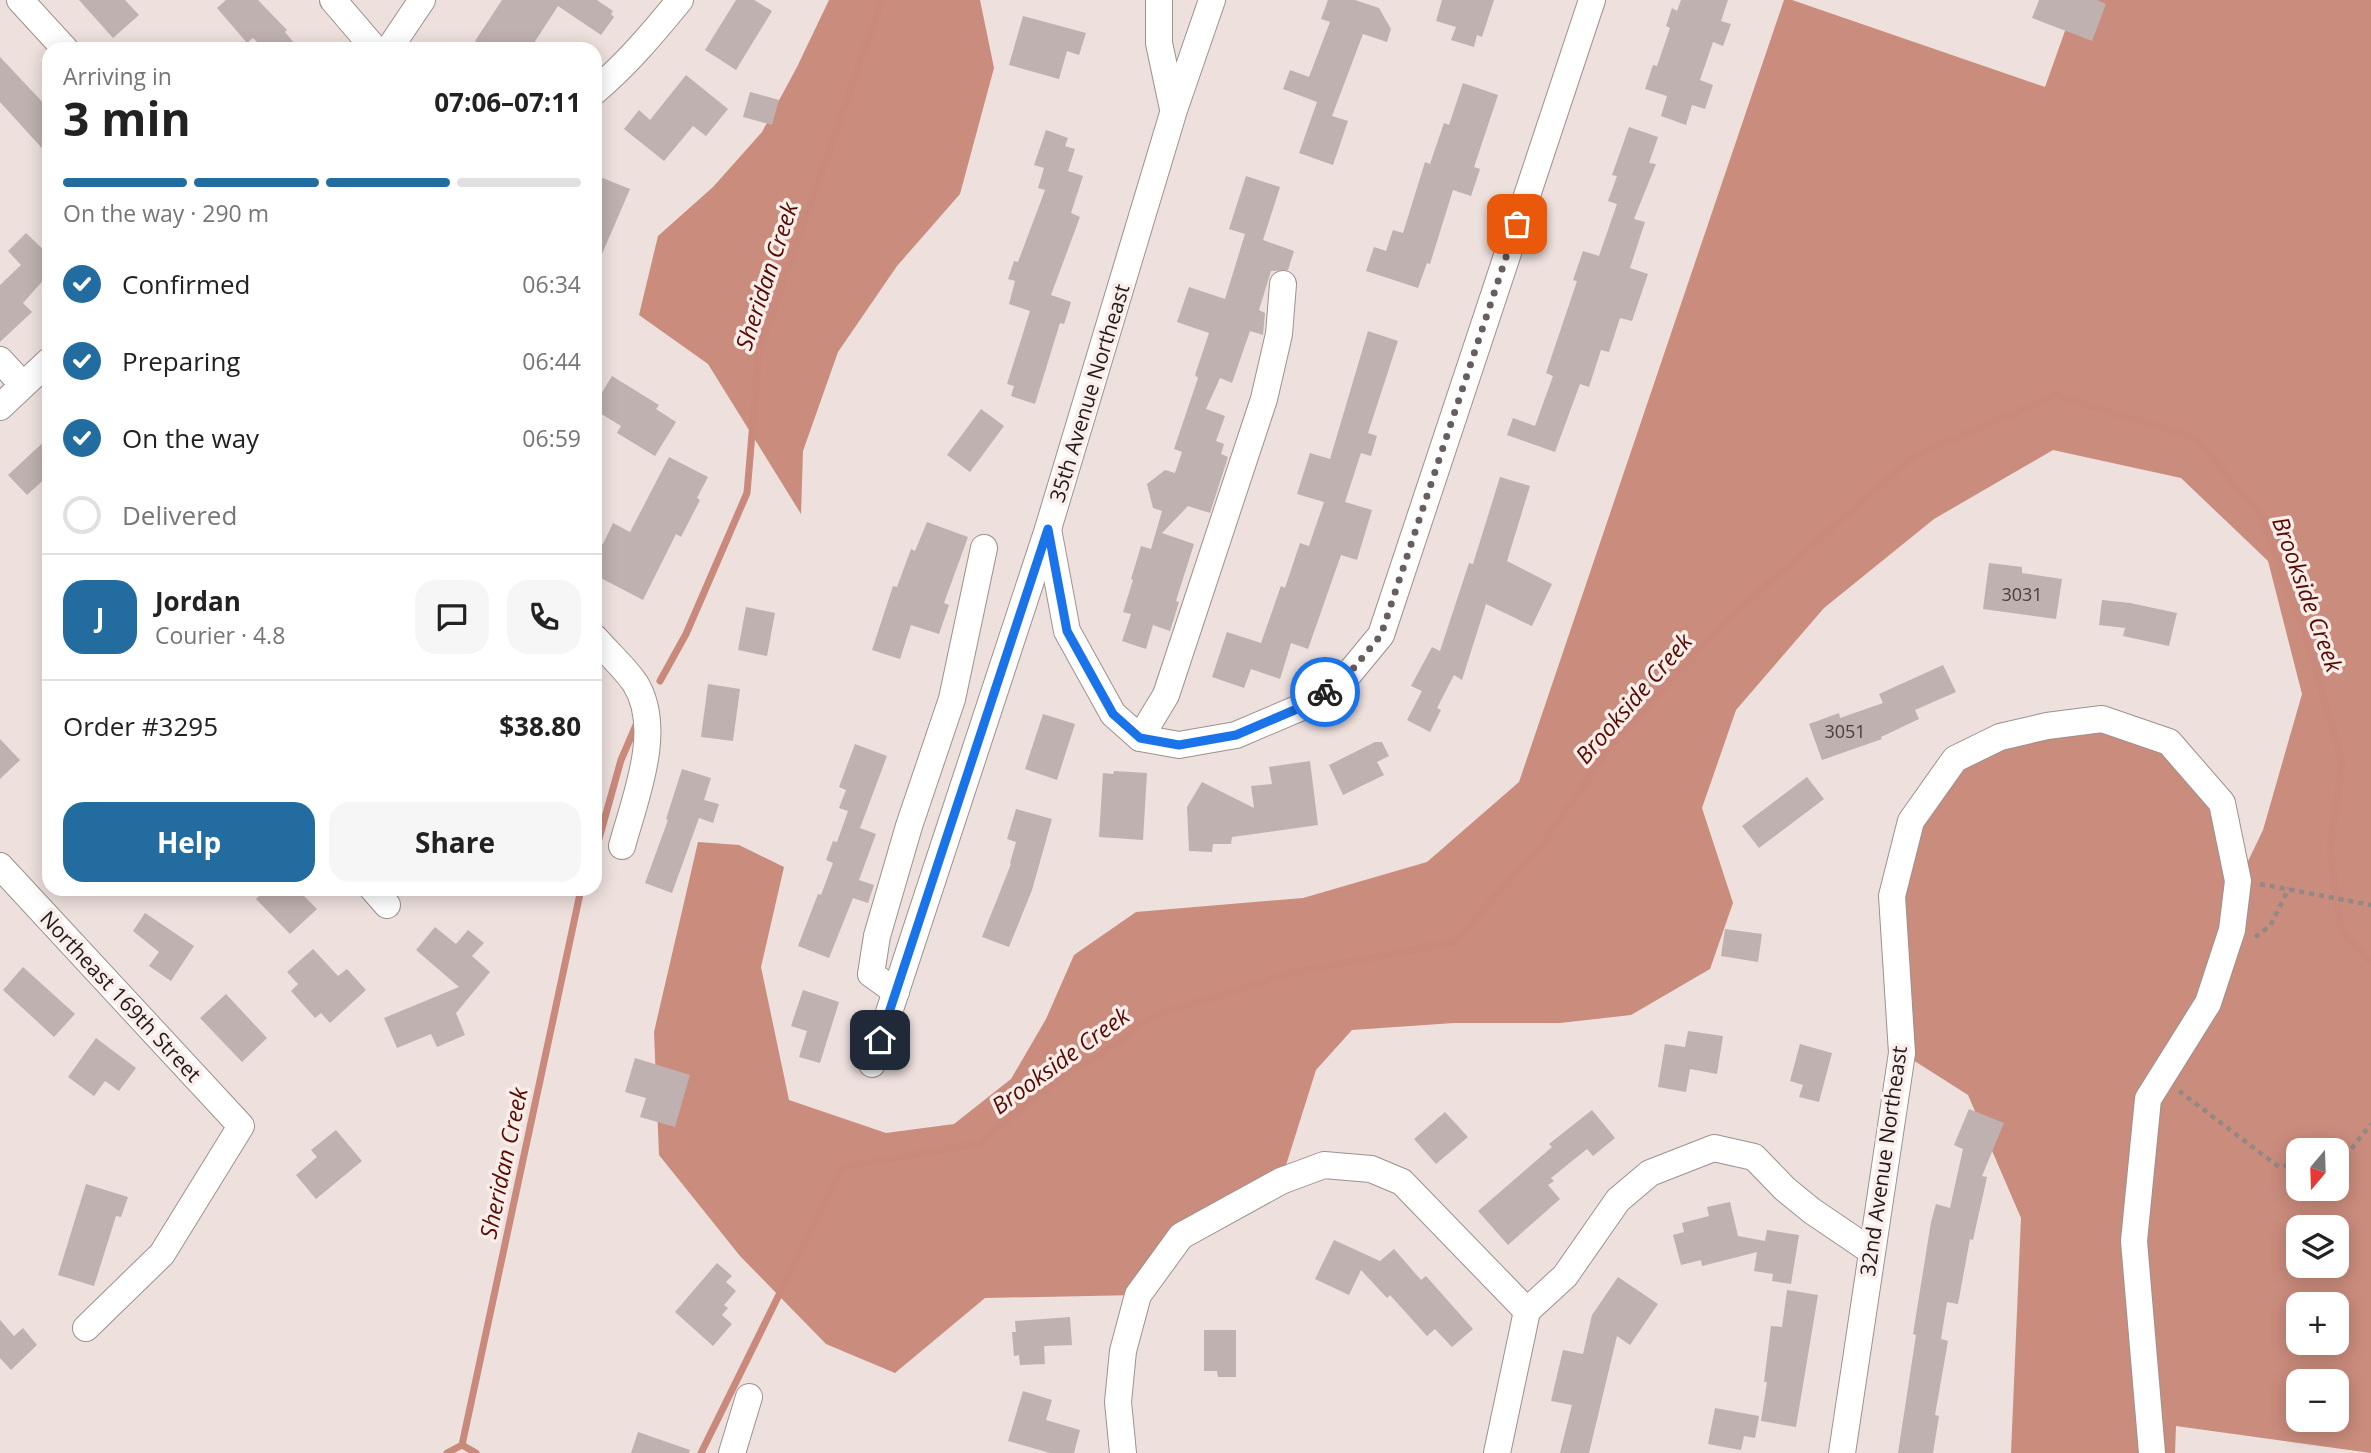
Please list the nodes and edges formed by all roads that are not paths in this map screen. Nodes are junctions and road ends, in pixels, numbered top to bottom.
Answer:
1 (20, 0) edge
2 (333, 0) edge
3 (422, 0) edge
4 (680, 0) edge
5 (1159, 0) edge
6 (1212, 0) edge
7 (1592, 0) edge
8 (59, 42) edge
9 (369, 42) edge
10 (394, 42) edge
11 (602, 85) edge
12 (1174, 110) junction
13 (1283, 284) dead end
14 (0, 360) edge
15 (42, 367) edge
16 (23, 385) junction
17 (0, 407) edge
18 (1048, 529) junction
19 (984, 548) dead end
20 (602, 646) edge
21 (1140, 738) junction
22 (622, 846) dead end
23 (0, 866) edge
24 (896, 992) junction
25 (872, 1064) dead end
26 (1871, 1251) junction
27 (1527, 1311) junction
28 (86, 1328) dead end
29 (749, 1396) dead end
30 (732, 1453) edge
31 (1123, 1453) edge
32 (1497, 1453) edge
33 (1842, 1453) edge
34 (2152, 1453) edge

1 - 8 street
2 - 9 street
3 - 10 street
4 - 11 street
5 - 12 street
6 - 12 street, 35th Avenue Northeast
7 - 21 street
12 - 18 street, 35th Avenue Northeast
13 - 21 street
14 - 16 street
15 - 16 street
16 - 17 street
18 - 21 street
18 - 24 street, 35th Avenue Northeast
19 - 24 street
20 - 22 street
23 - 28 street, Northeast 169th Street
24 - 25 street, 35th Avenue Northeast
26 - 27 street
26 - 33 street, 32nd Avenue Northeast
26 - 34 street, 32nd Avenue Northeast
27 - 31 street
27 - 32 street
29 - 30 street

